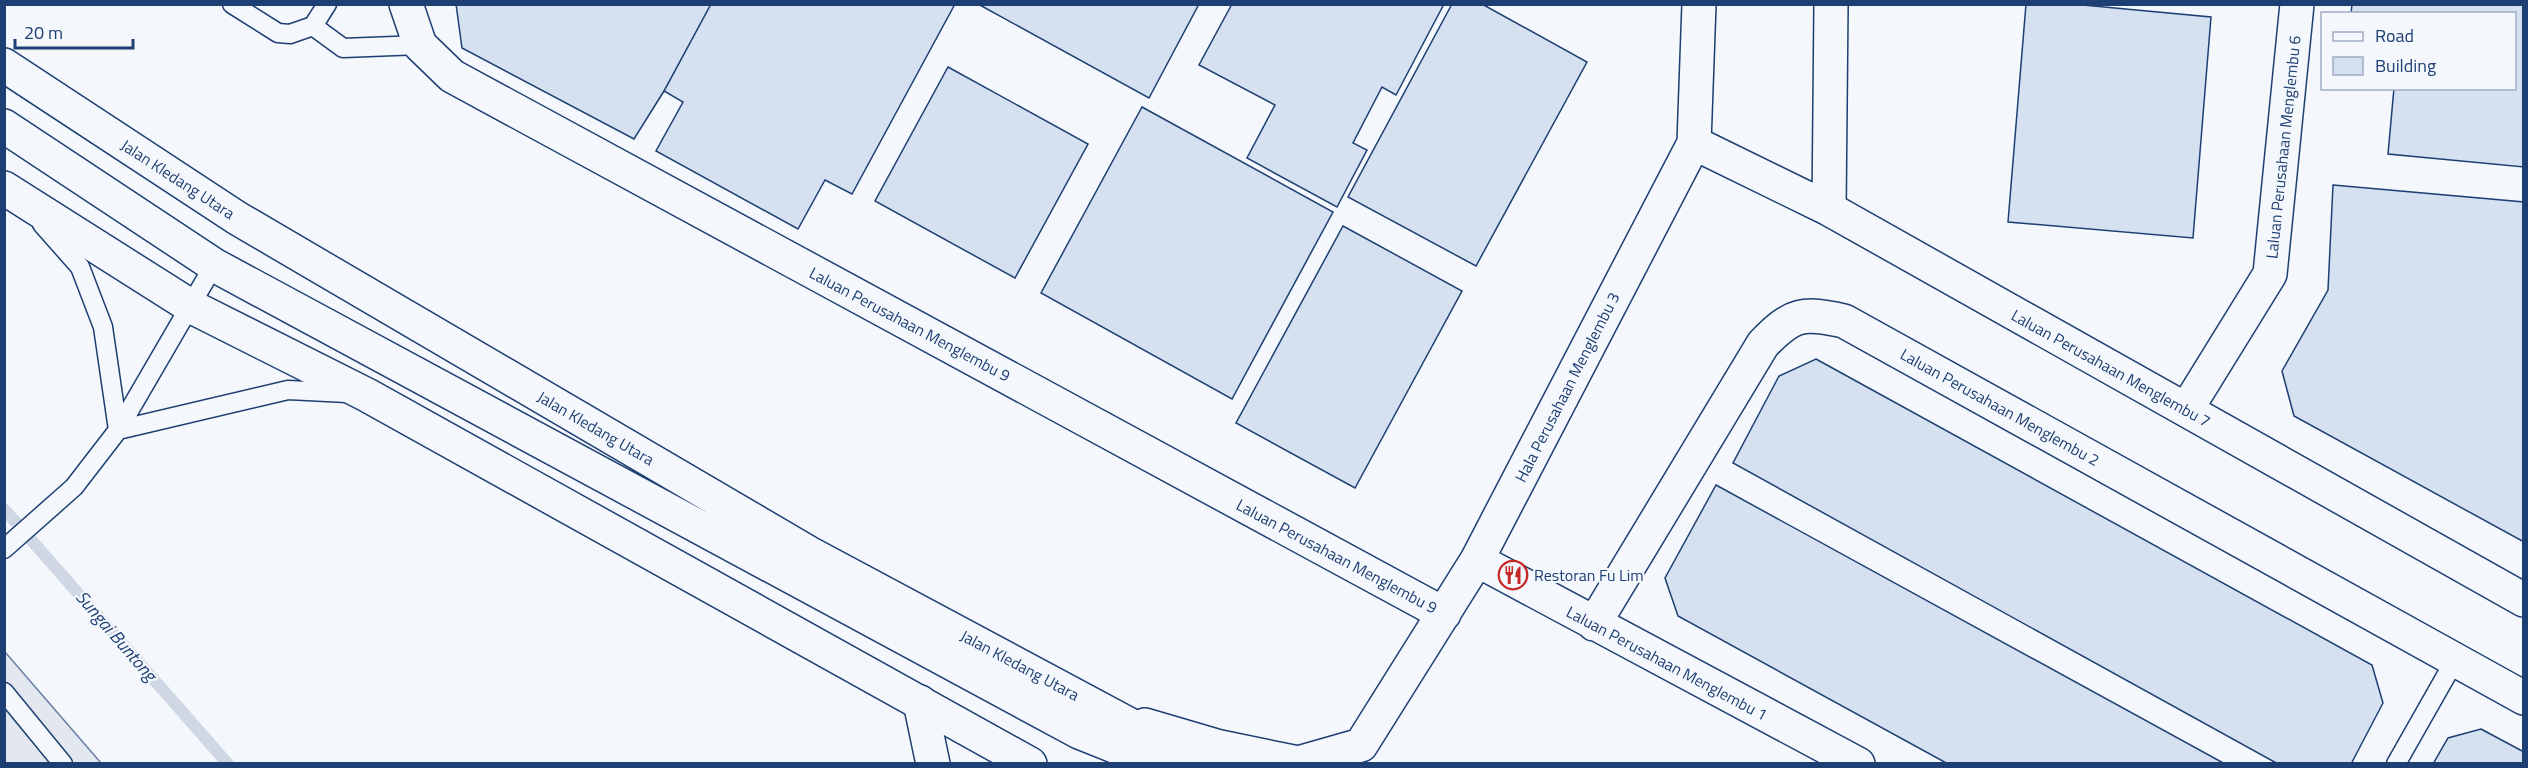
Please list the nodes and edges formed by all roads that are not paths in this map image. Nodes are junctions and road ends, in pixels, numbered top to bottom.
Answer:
1 (232, 4) edge
2 (327, 4) edge
3 (406, 4) edge
4 (1699, 4) edge
5 (1831, 4) edge
6 (2297, 4) edge
7 (313, 26) junction
8 (420, 45) junction
9 (4, 65) edge
10 (4, 126) edge
11 (1694, 143) junction
12 (14, 194) edge
13 (1828, 209) junction
14 (214, 265) junction
15 (192, 307) junction
16 (367, 395) junction
17 (2186, 410) junction
18 (118, 430) junction
19 (4, 549) edge
20 (1478, 560) junction
21 (2523, 600) edge
22 (1444, 614) junction
23 (1594, 624) junction
24 (2455, 660) junction
25 (4, 692) edge
26 (2523, 698) edge
27 (920, 702) junction
28 (1115, 716) junction
29 (1364, 754) edge
30 (63, 764) edge
31 (933, 764) edge
32 (1030, 764) edge
33 (1159, 764) edge
34 (1203, 764) edge
35 (1858, 764) edge
36 (2396, 764) edge

1 - 7 lane
2 - 7 lane
3 - 8 street, Laluan Perusahaan Menglembu 9
4 - 11 street, Hala Perusahaan Menglembu 3
5 - 13 street
6 - 17 street, Laluan Perusahaan Menglembu 6
7 - 8 lane
8 - 22 street, Laluan Perusahaan Menglembu 9
9 - 28 street, Jalan Kledang Utara
10 - 14 street
11 - 13 street, Laluan Perusahaan Menglembu 7
11 - 20 street, Hala Perusahaan Menglembu 3
12 - 15 street
12 - 18 lane
13 - 17 street, Laluan Perusahaan Menglembu 7
14 - 15 lane
14 - 33 street
15 - 16 street
15 - 18 lane
16 - 18 lane
16 - 27 street
17 - 21 street, Laluan Perusahaan Menglembu 7
18 - 19 lane
20 - 22 street, Hala Perusahaan Menglembu 3
20 - 23 street, Laluan Perusahaan Menglembu 1
22 - 29 street, Hala Perusahaan Menglembu 3
23 - 24 street, Laluan Perusahaan Menglembu 2
23 - 35 street, Laluan Perusahaan Menglembu 1
24 - 26 street, Laluan Perusahaan Menglembu 2
24 - 36 lane
25 - 30 lane
27 - 31 street
27 - 32 street
28 - 29 street
28 - 34 street, Jalan Kledang Utara

